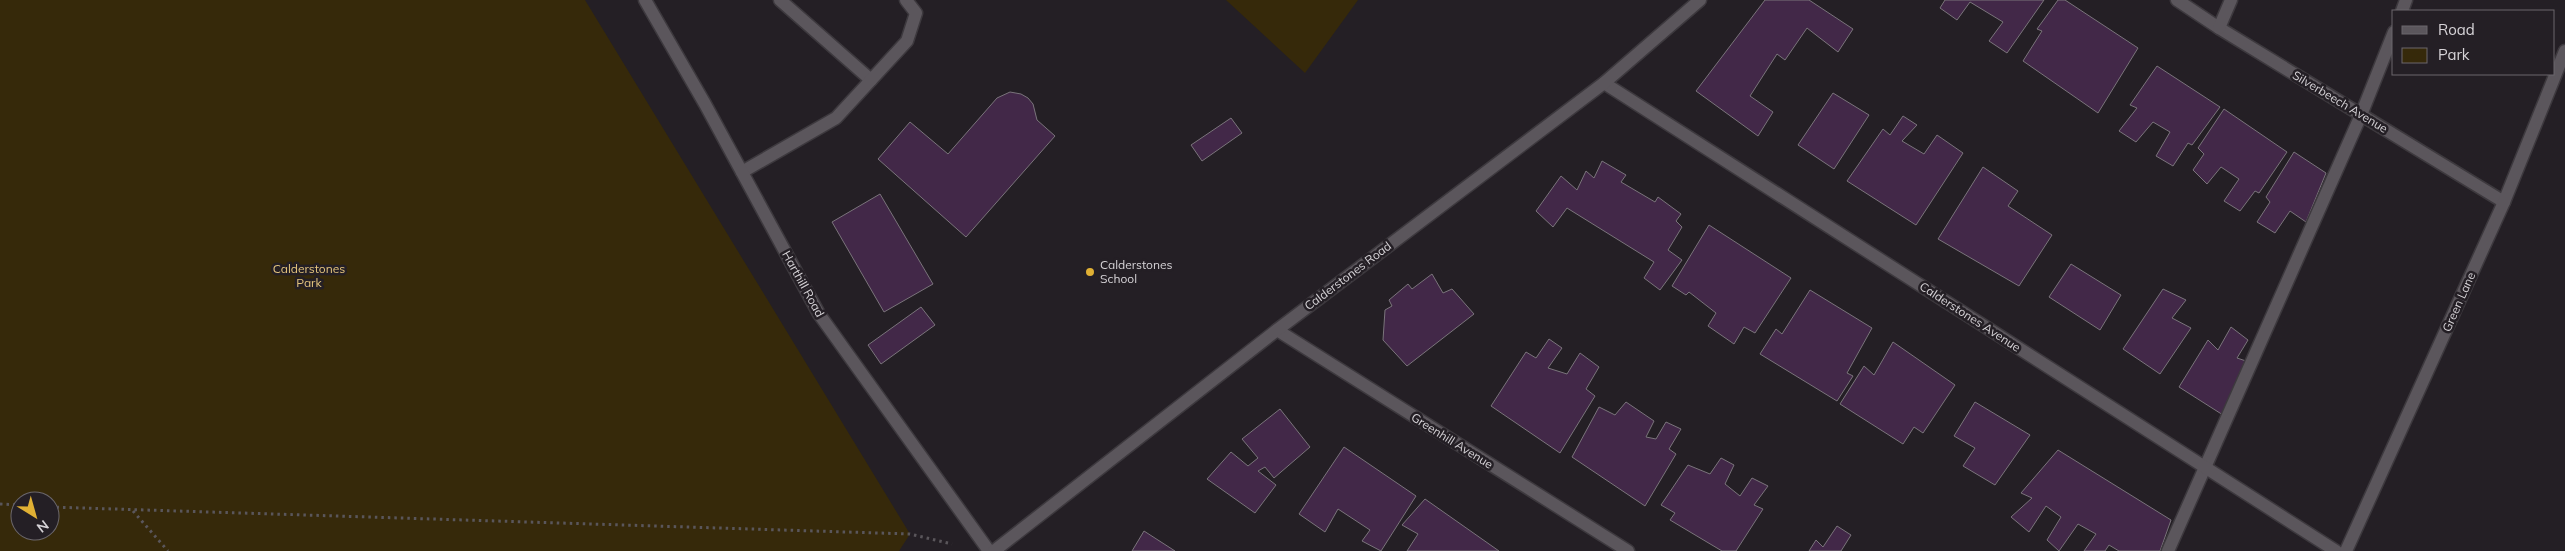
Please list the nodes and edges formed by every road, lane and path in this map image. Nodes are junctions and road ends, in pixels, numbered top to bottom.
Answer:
1 (645, 0) edge
2 (780, 0) edge
3 (906, 0) edge
4 (1700, 0) edge
5 (2177, 0) edge
6 (2231, 0) edge
7 (2218, 28) junction
8 (2392, 37) edge
9 (2565, 50) edge
10 (2555, 75) edge
11 (2555, 75) edge
12 (871, 80) junction
13 (1604, 83) junction
14 (2361, 115) junction
15 (742, 172) junction
16 (2504, 202) junction
17 (1277, 330) junction
18 (2205, 468) junction
19 (60, 507) edge
20 (133, 511) junction
21 (953, 545) dead end
22 (168, 551) edge
23 (988, 551) edge
24 (994, 551) edge
25 (1628, 551) edge
26 (2168, 551) edge
27 (2336, 551) edge
28 (2346, 551) edge

1 - 15 street, Harthill Road
2 - 12 street
3 - 12 street
4 - 13 street, Calderstones Road
5 - 7 street, Silverbeech Avenue
6 - 7 street
7 - 14 street, Silverbeech Avenue
8 - 14 street
9 - 10 street, Green Lane
11 - 16 street, Green Lane
12 - 15 street
13 - 17 street, Calderstones Road
13 - 18 street, Calderstones Avenue
14 - 16 street, Silverbeech Avenue
14 - 18 street
15 - 23 street, Harthill Road
16 - 28 street, Green Lane
17 - 24 street, Calderstones Road
17 - 25 street, Greenhill Avenue
18 - 26 street
18 - 27 street, Calderstones Avenue
19 - 20 path
20 - 21 path
20 - 22 path

